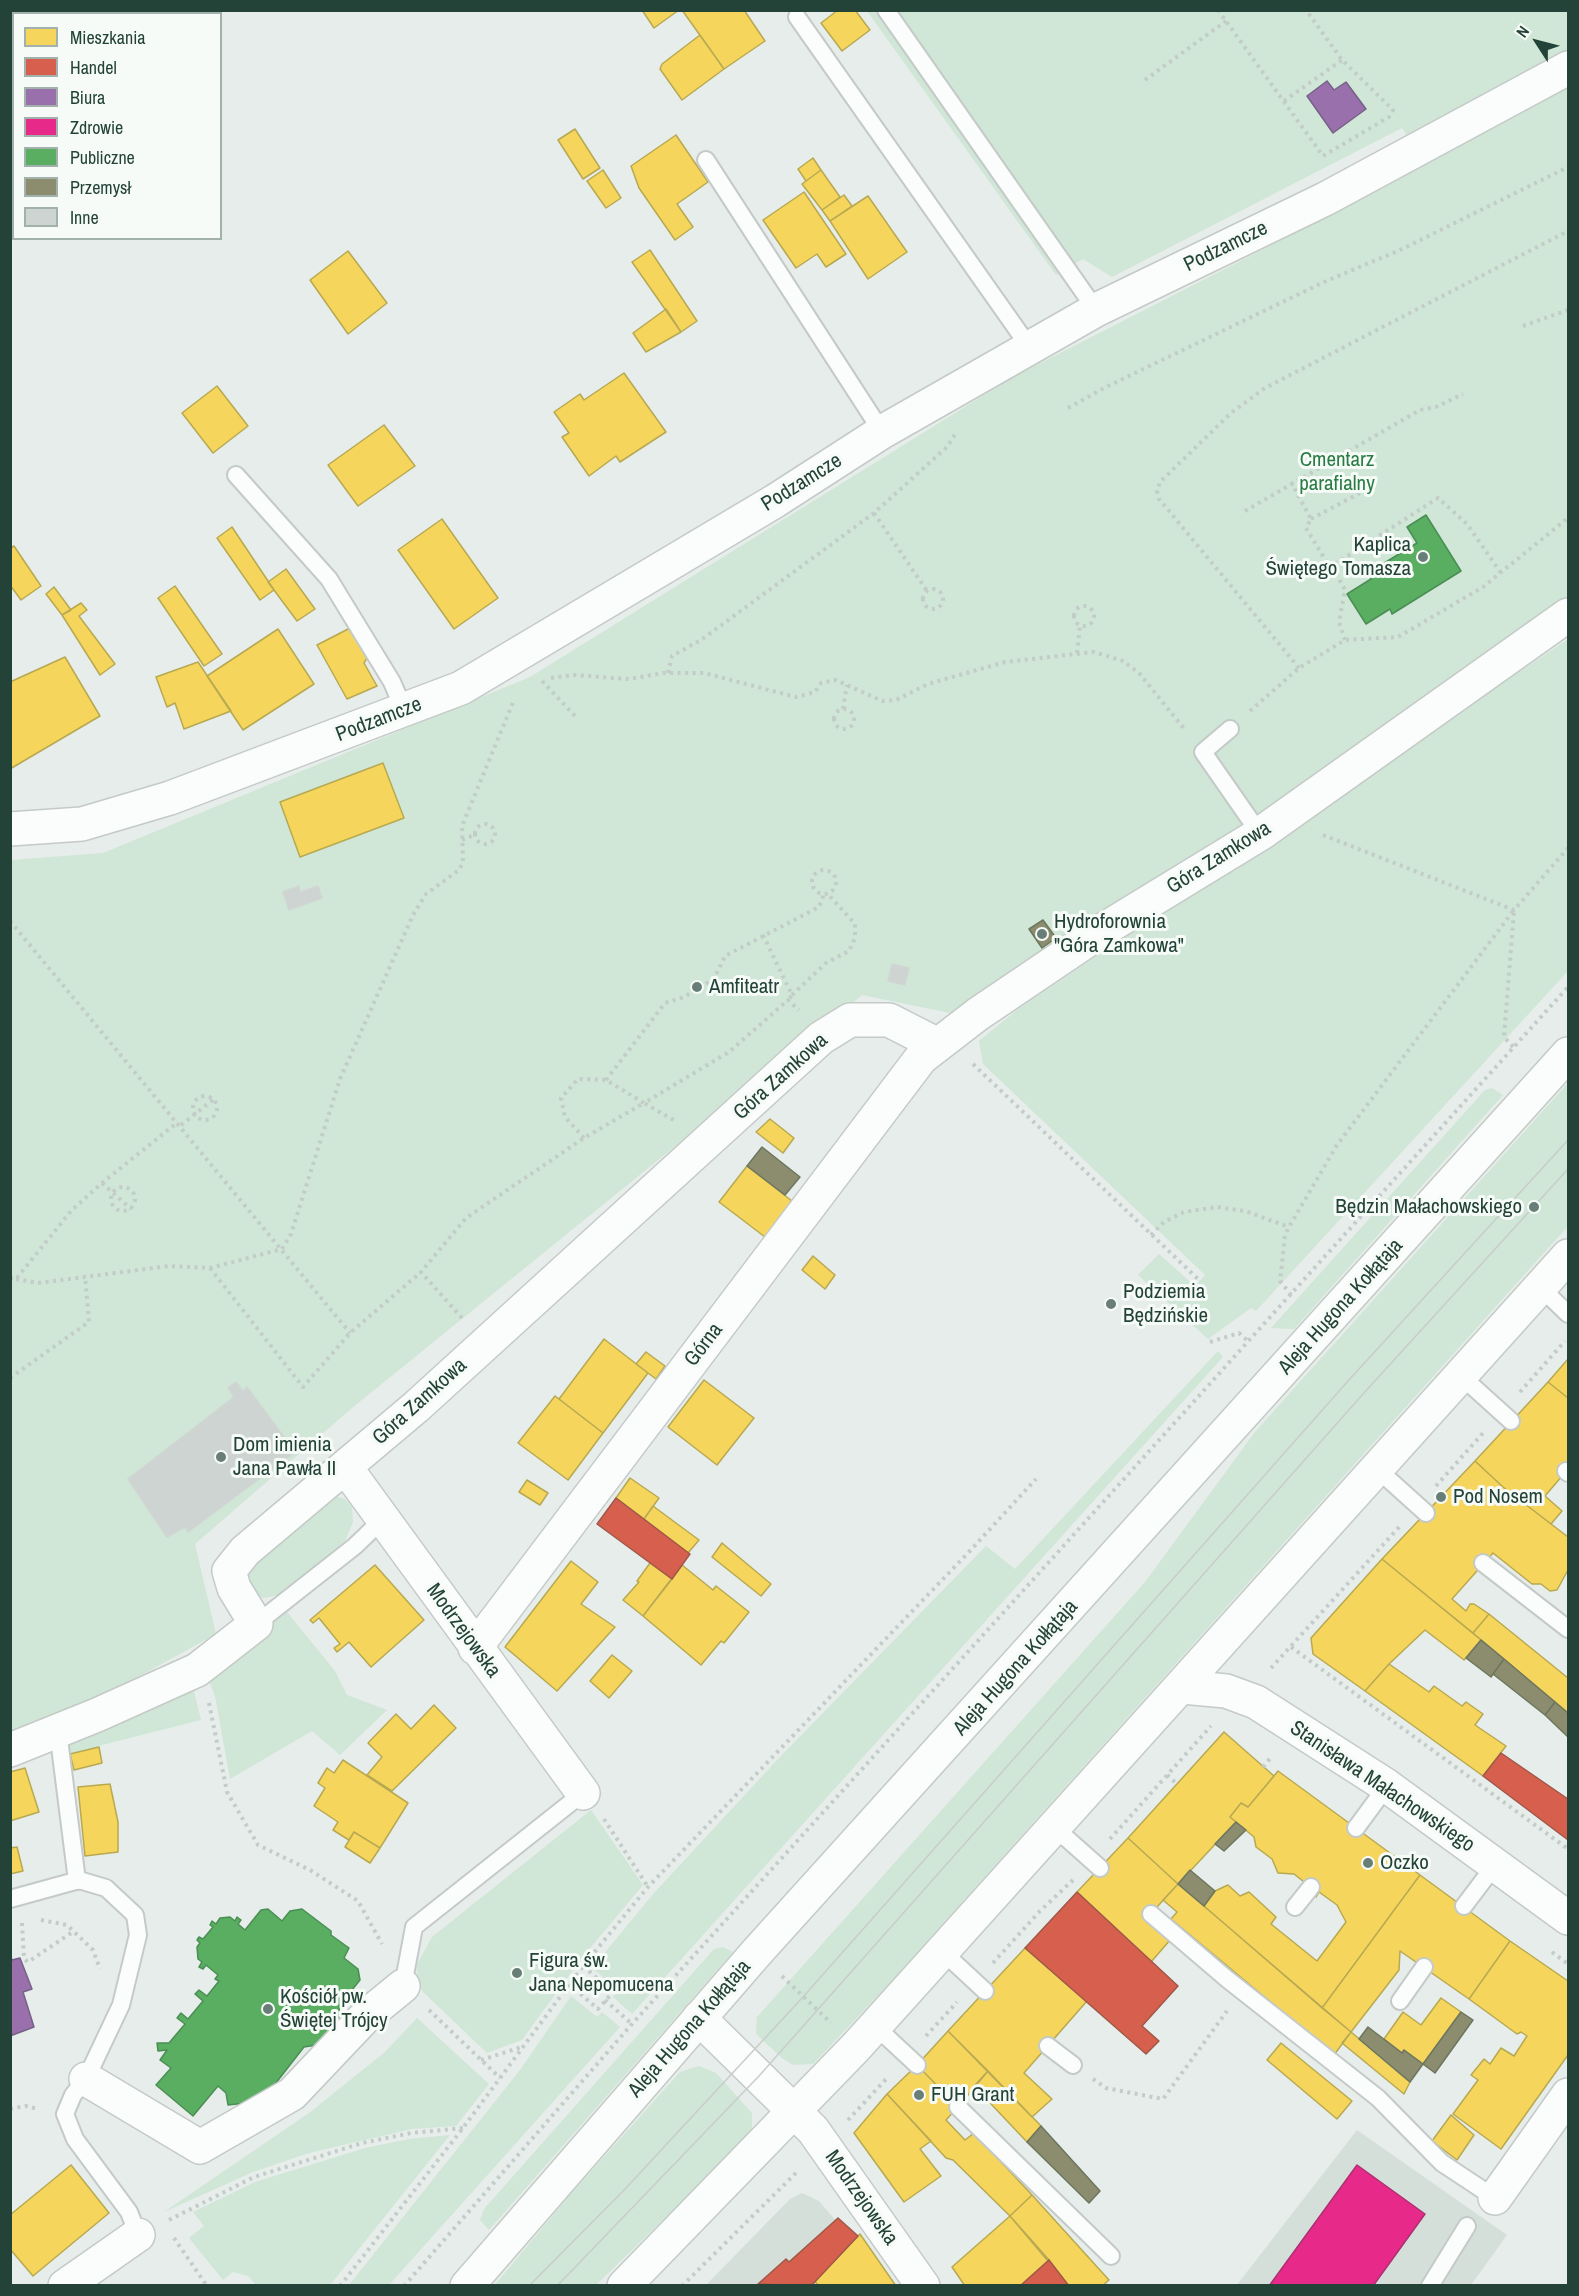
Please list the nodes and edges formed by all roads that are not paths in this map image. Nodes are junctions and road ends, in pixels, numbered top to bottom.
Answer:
1 (886, 10) edge
2 (797, 17) dead end
3 (1569, 68) edge
4 (706, 160) dead end
5 (1096, 309) junction
6 (1030, 348) junction
7 (882, 432) junction
8 (236, 475) dead end
9 (1569, 615) edge
10 (404, 710) junction
11 (1230, 729) road end
12 (10, 829) edge
13 (1260, 834) junction
14 (938, 1045) junction
15 (1569, 1054) edge
16 (1569, 1256) edge
17 (1540, 1287) junction
18 (1569, 1314) edge
19 (1460, 1375) junction
20 (1511, 1421) dead end
21 (346, 1468) junction
22 (1376, 1468) junction
23 (1426, 1513) dead end
24 (383, 1519) junction
25 (1483, 1563) dead end
26 (256, 1624) junction
27 (1569, 1629) edge
28 (475, 1648) junction
29 (1182, 1687) junction
30 (58, 1731) junction
31 (10, 1750) edge
32 (1387, 1786) junction
33 (590, 1802) joint
34 (1055, 1828) junction
35 (1356, 1828) dead end
36 (1096, 1864) road end
37 (1495, 1865) junction
38 (77, 1881) junction
39 (1311, 1887) dead end
40 (10, 1899) edge
41 (1295, 1906) dead end
42 (1464, 1906) dead end
43 (1151, 1914) dead end
44 (1569, 1918) edge
45 (943, 1952) junction
46 (1424, 1967) dead end
47 (403, 1986) joint
48 (981, 1986) road end
49 (1400, 2001) dead end
50 (699, 2018) junction
51 (866, 2037) junction
52 (1047, 2046) dead end
53 (912, 2060) road end
54 (1073, 2065) road end
55 (86, 2079) junction
56 (1569, 2095) edge
57 (958, 2106) dead end
58 (797, 2112) junction
59 (1495, 2198) joint
60 (1467, 2226) dead end
61 (151, 2229) joint
62 (1111, 2256) dead end
63 (65, 2286) edge
64 (467, 2286) edge
65 (624, 2286) edge
66 (923, 2286) edge
67 (1430, 2286) edge

1 - 5 lane
2 - 6 lane
3 - 5 street, Podzamcze
4 - 7 lane
5 - 6 street, Podzamcze
6 - 7 street, Podzamcze
7 - 10 street, Podzamcze
8 - 10 lane
9 - 13 street, Góra Zamkowa
10 - 12 street, Podzamcze
11 - 13 lane
13 - 14 street, Góra Zamkowa
14 - 21 street, Góra Zamkowa
14 - 28 street, Górna
15 - 50 street, Aleja Hugona Kołłątaja
16 - 17 street
17 - 18 lane
17 - 19 street
19 - 20 lane
19 - 22 street
21 - 24 street, Modrzejowska
21 - 26 street, Góra Zamkowa
22 - 23 lane
22 - 29 street
24 - 26 lane
24 - 28 street, Modrzejowska
25 - 27 lane
26 - 30 street
28 - 33 street, Modrzejowska
29 - 32 street, Stanisława Małachowskiego
29 - 34 street
30 - 31 street
30 - 38 lane
32 - 35 lane
32 - 37 street, Stanisława Małachowskiego
33 - 47 lane
34 - 36 lane
34 - 45 street
37 - 42 lane
37 - 44 street, Stanisława Małachowskiego
38 - 40 lane
38 - 55 lane
39 - 41 lane
43 - 59 lane
45 - 48 lane
45 - 51 street
46 - 49 lane
47 - 55 street
50 - 58 street, Modrzejowska
50 - 64 street, Aleja Hugona Kołłątaja
51 - 53 lane
51 - 58 street
52 - 54 lane
55 - 61 lane
56 - 59 street
57 - 62 lane
58 - 65 street
58 - 66 street, Modrzejowska
60 - 67 lane
61 - 63 street

